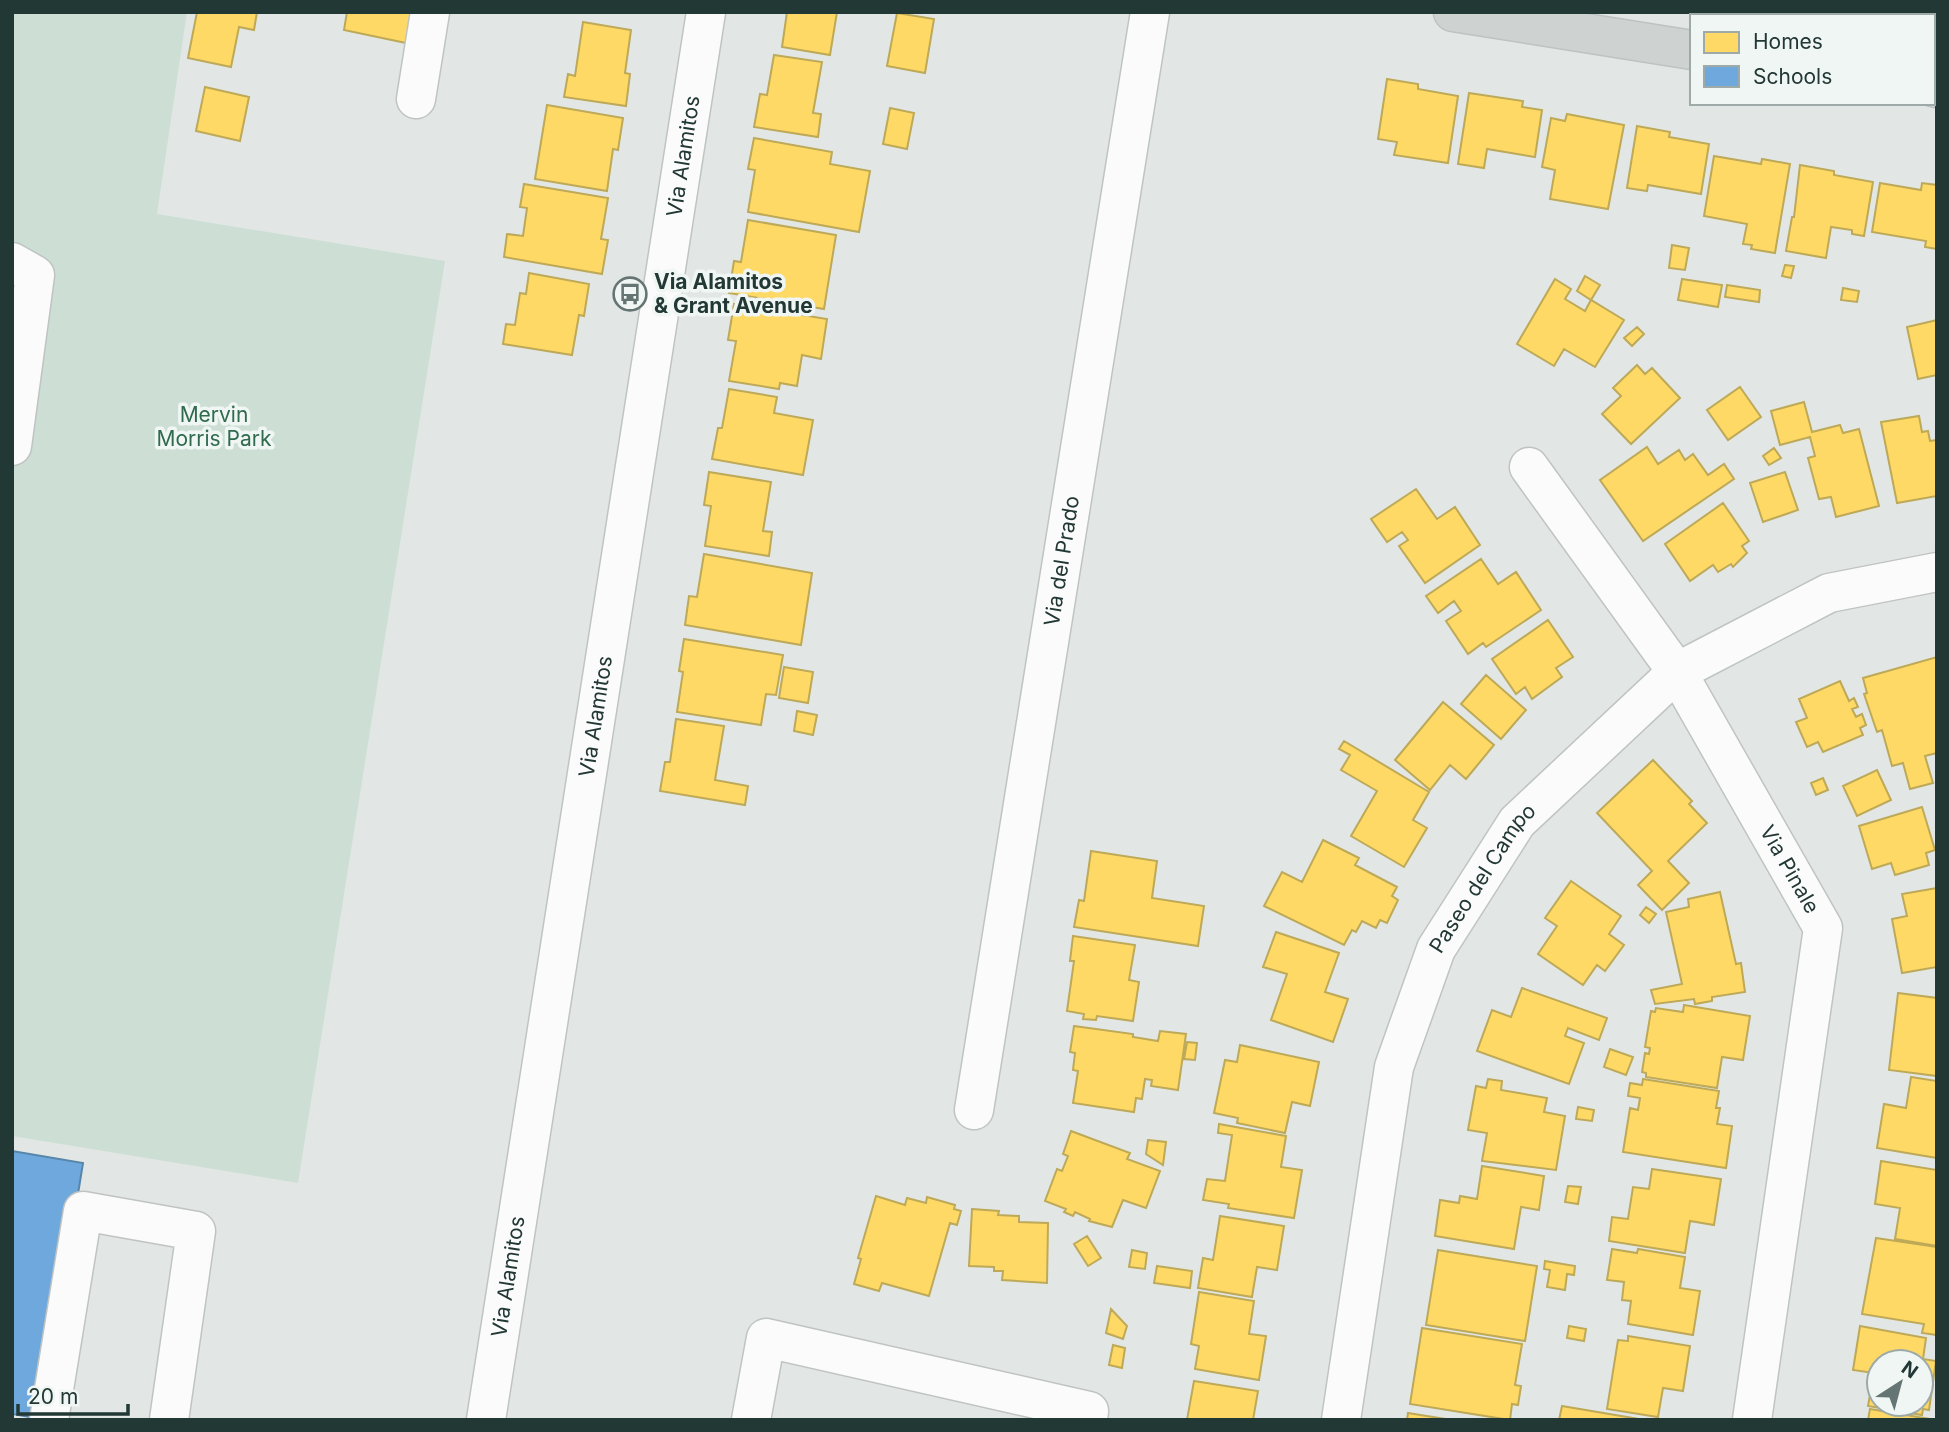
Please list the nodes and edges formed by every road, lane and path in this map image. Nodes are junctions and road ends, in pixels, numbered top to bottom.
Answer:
1 (430, 12) edge
2 (706, 12) edge
3 (1150, 12) edge
4 (1455, 12) edge
5 (1542, 19) edge
6 (1690, 50) edge
7 (416, 99) dead end
8 (12, 262) edge
9 (12, 446) edge
10 (1529, 467) dead end
11 (1937, 572) edge
12 (1677, 672) junction
13 (974, 1110) dead end
14 (49, 1420) edge
15 (169, 1420) edge
16 (486, 1420) edge
17 (751, 1420) edge
18 (1088, 1420) edge
19 (1341, 1420) edge
20 (1752, 1420) edge

1 - 7 street
2 - 16 street, Via Alamitos
3 - 13 street, Via del Prado
4 - 5 main road
5 - 6 main road
8 - 9 street
10 - 12 street, Via Pinale
11 - 12 street, Paseo del Campo
12 - 19 street, Paseo del Campo
12 - 20 street, Via Pinale
14 - 15 street
17 - 18 street

